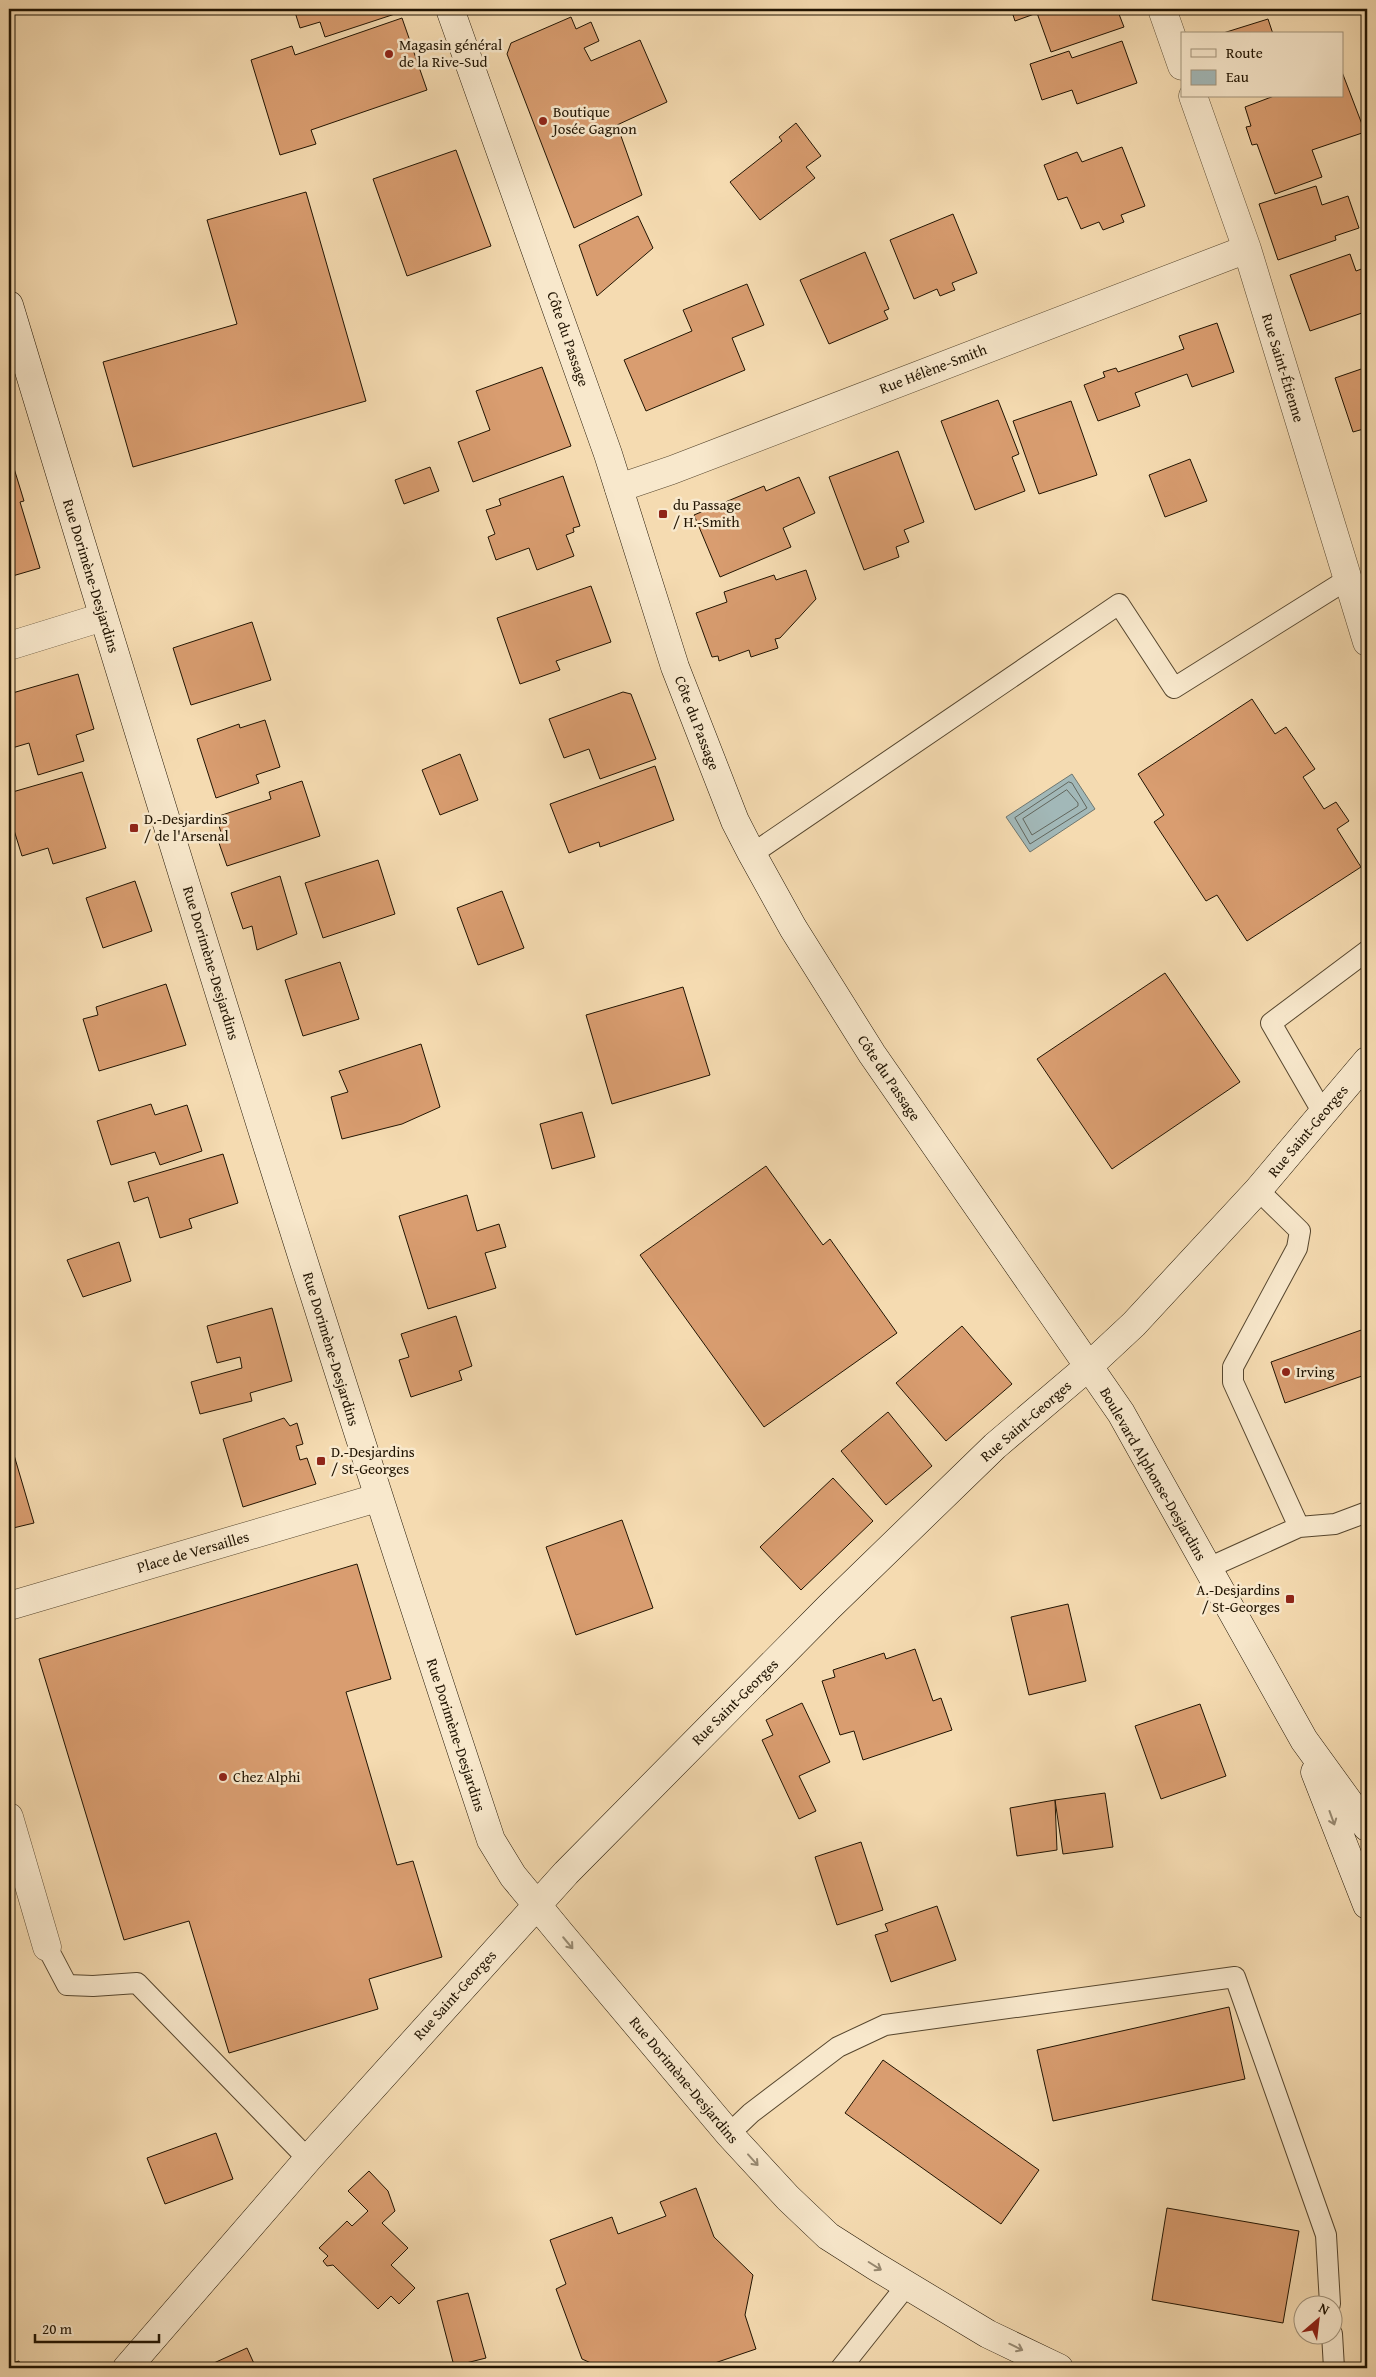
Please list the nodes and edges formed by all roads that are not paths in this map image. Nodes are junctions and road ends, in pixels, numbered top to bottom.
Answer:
1 (450, 9) edge
2 (1162, 9) edge
3 (1181, 63) edge
4 (1194, 98) edge
5 (1247, 249) junction
6 (9, 305) edge
7 (619, 488) junction
8 (1348, 579) junction
9 (103, 617) junction
10 (1367, 642) edge
11 (9, 646) edge
12 (752, 854) junction
13 (1367, 951) edge
14 (1367, 1061) edge
15 (1323, 1113) junction
16 (1258, 1190) junction
17 (1089, 1366) junction
18 (377, 1498) junction
19 (1367, 1512) edge
20 (1299, 1527) junction
21 (1208, 1568) junction
22 (9, 1606) edge
23 (1304, 1740) junction
24 (9, 1817) edge
25 (1367, 1827) edge
26 (538, 1905) junction
27 (1367, 1905) edge
28 (47, 1947) joint
29 (729, 2134) junction
30 (308, 2159) junction
31 (907, 2285) junction
32 (1329, 2294) edge
33 (1333, 2344) edge
34 (127, 2368) edge
35 (841, 2368) edge
36 (1058, 2368) edge
37 (1334, 2368) edge

1 - 7 main road, Côte du Passage
2 - 3 main road
4 - 5 main road, Rue Saint-Étienne
5 - 7 main road, Rue Hélène-Smith
5 - 8 main road, Rue Saint-Étienne
6 - 9 main road, Rue Dorimène-Desjardins
7 - 12 main road, Côte du Passage
8 - 10 main road, Rue Saint-Étienne
8 - 12 lane
9 - 11 main road
9 - 18 main road, Rue Dorimène-Desjardins
12 - 17 main road, Côte du Passage
13 - 15 lane
14 - 15 main road, Rue Saint-Georges
15 - 16 main road, Rue Saint-Georges
16 - 17 main road, Rue Saint-Georges
16 - 20 lane
17 - 21 main road, Boulevard Alphonse-Desjardins
17 - 26 main road, Rue Saint-Georges
18 - 22 main road, Place de Versailles
18 - 26 main road, Rue Dorimène-Desjardins
19 - 20 lane
20 - 21 lane
21 - 23 main road, Boulevard Alphonse-Desjardins
23 - 25 main road, Boulevard Alphonse-Desjardins
23 -> 27 main road, Boulevard Alphonse-Desjardins
24 - 28 main road
26 -> 29 main road, Rue Dorimène-Desjardins
26 - 30 main road, Rue Saint-Georges
28 - 30 lane
29 -> 31 main road, Rue Dorimène-Desjardins
29 - 32 lane
30 - 34 main road, Rue Saint-Georges
31 - 35 lane
31 -> 36 main road, Rue Dorimène-Desjardins
33 - 37 lane

